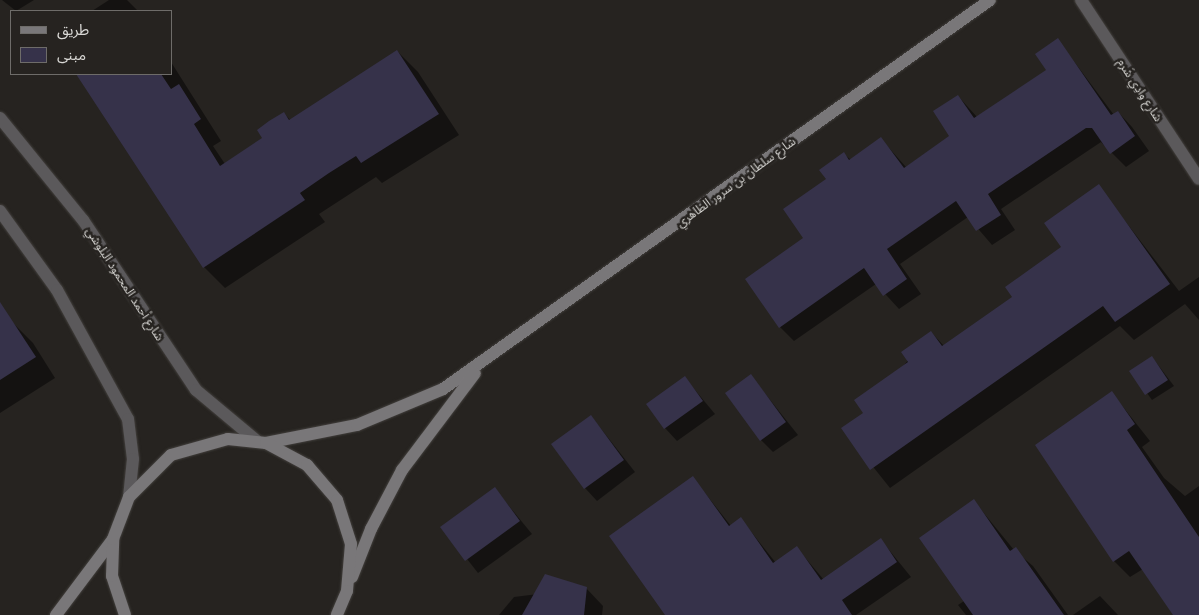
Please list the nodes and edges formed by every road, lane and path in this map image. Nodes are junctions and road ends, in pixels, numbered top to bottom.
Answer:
1 (990, 0) edge
2 (1081, 0) edge
3 (0, 118) edge
4 (1199, 179) edge
5 (0, 211) edge
6 (482, 364) junction
7 (262, 442) junction
8 (129, 497) junction
9 (113, 539) junction
10 (347, 591) junction
11 (338, 614) edge
12 (56, 615) edge
13 (125, 615) edge

1 - 6 street, شارع سلطان بن سرور الظاهري
2 - 4 street, شارع وادِي شَرم
3 - 7 street, شارع أحمد المحمود البلوشي
5 - 8 street
6 - 7 street, شارع سلطان بن سرور الظاهري
6 - 10 street, شارع سلطان بن سرور الظاهري
7 - 8 street
7 - 10 street
8 - 9 street
9 - 12 street
9 - 13 street
10 - 11 street, شارع سلطان بن سرور الظاهري

